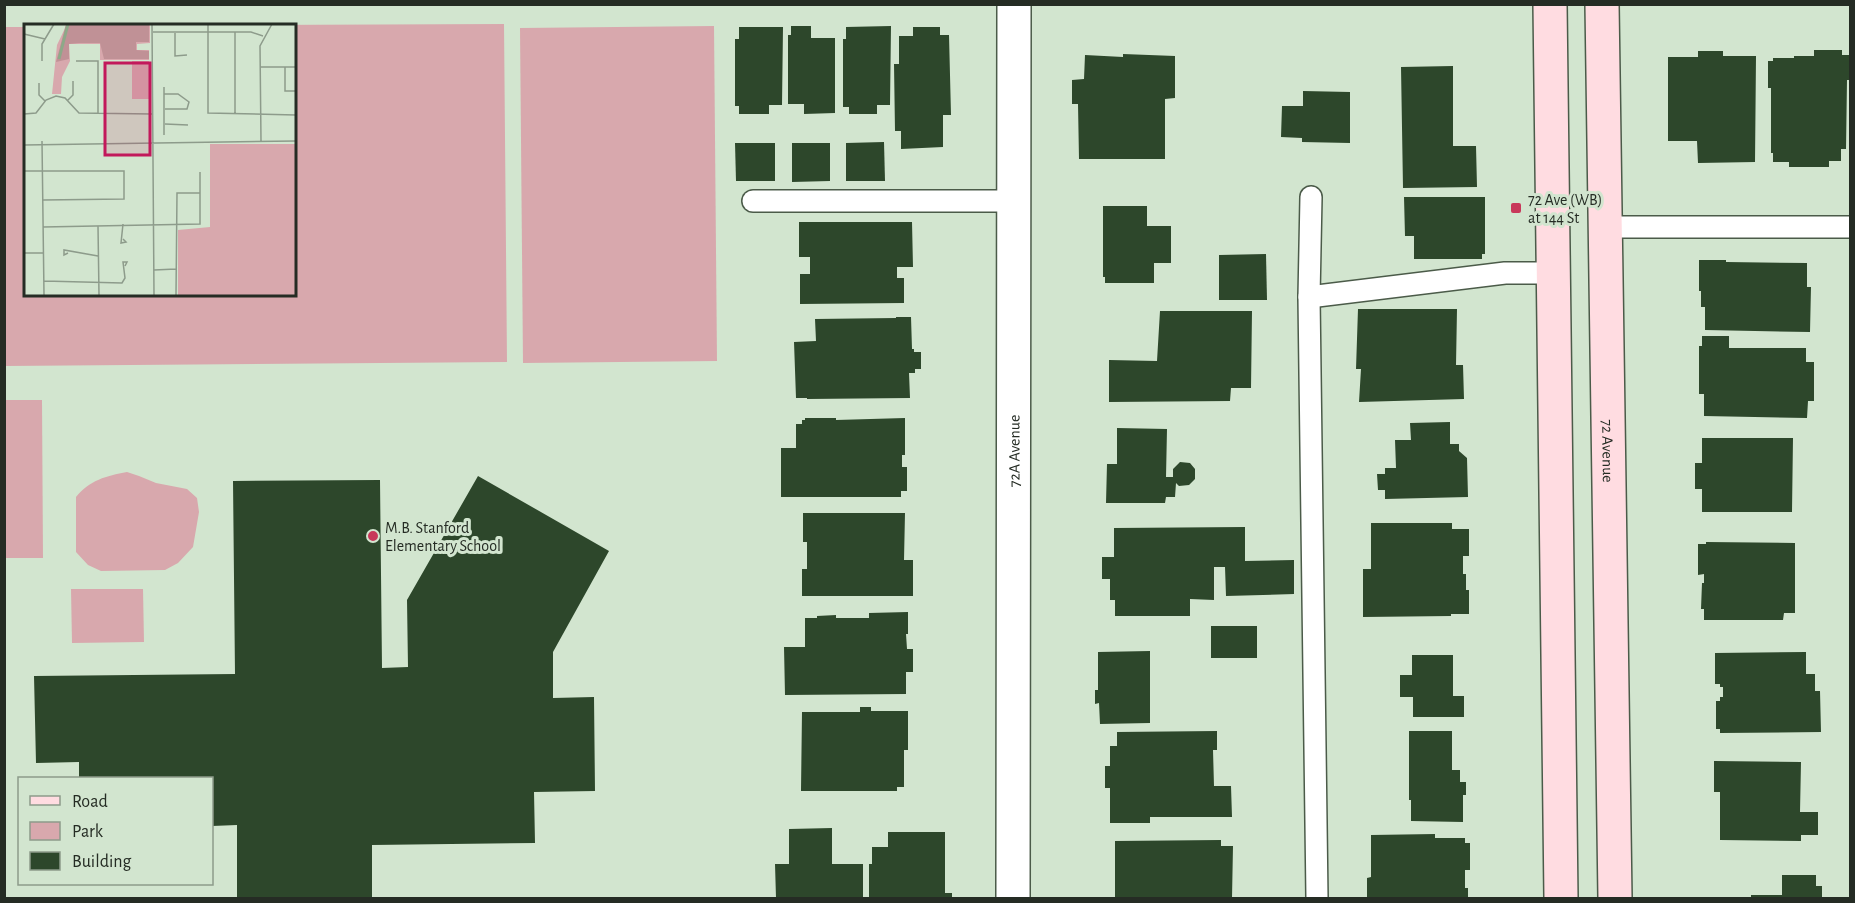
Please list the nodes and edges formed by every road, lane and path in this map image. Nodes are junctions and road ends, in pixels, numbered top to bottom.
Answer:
1 (1014, 4) edge
2 (1550, 4) edge
3 (1602, 4) edge
4 (1311, 197) dead end
5 (753, 201) dead end
6 (1014, 201) junction
7 (1604, 227) junction
8 (1851, 227) edge
9 (1553, 273) junction
10 (1310, 297) junction
11 (1013, 898) edge
12 (1317, 898) edge
13 (1561, 898) edge
14 (1615, 898) edge

1 - 6 street, 72A Avenue
2 - 9 main road
3 - 7 main road, 72 Avenue
4 - 10 lane
5 - 6 lane
6 - 11 street, 72A Avenue
7 - 8 lane
7 - 14 main road, 72 Avenue
9 - 10 lane
9 - 13 main road
10 - 12 lane

